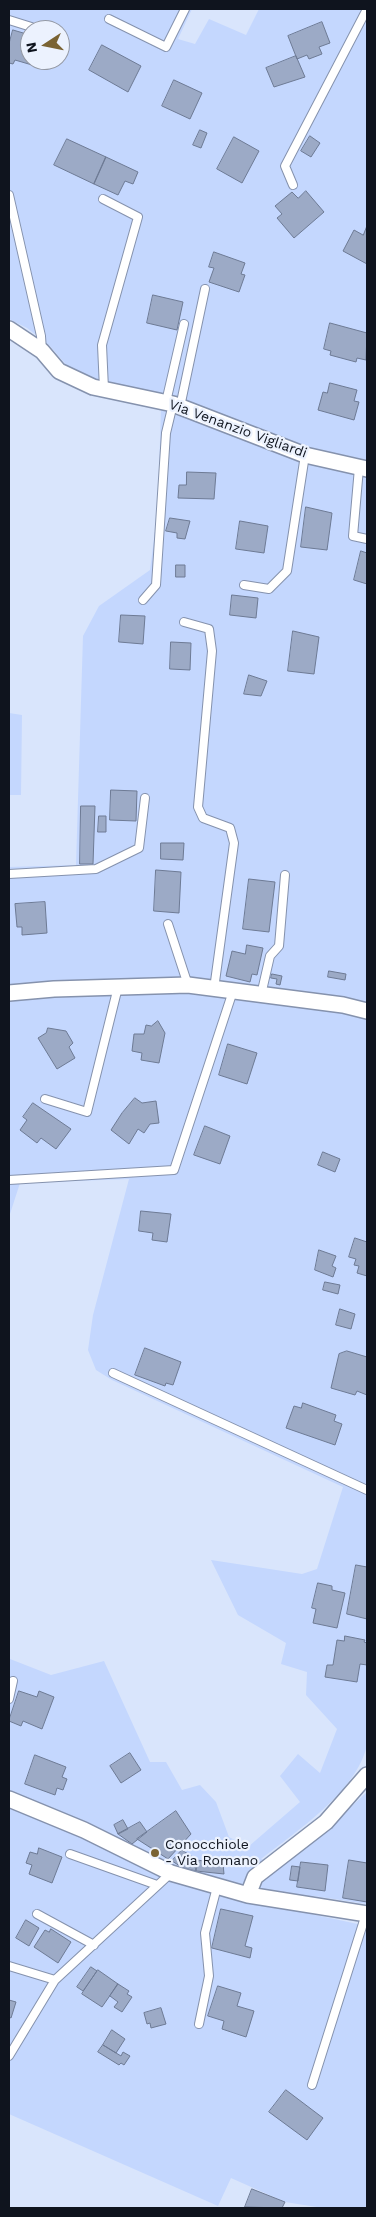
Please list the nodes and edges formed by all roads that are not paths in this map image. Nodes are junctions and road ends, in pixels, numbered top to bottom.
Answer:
1 (185, 9) edge
2 (367, 9) edge
3 (109, 19) dead end
4 (293, 185) dead end
5 (9, 196) edge
6 (103, 198) dead end
7 (205, 289) dead end
8 (184, 324) dead end
9 (9, 329) edge
10 (42, 351) junction
11 (104, 389) junction
12 (173, 404) junction
13 (305, 455) junction
14 (363, 469) edge
15 (367, 539) edge
16 (244, 585) dead end
17 (143, 600) dead end
18 (184, 622) dead end
19 (145, 798) dead end
20 (9, 874) edge
21 (285, 875) dead end
22 (168, 924) dead end
23 (188, 985) junction
24 (118, 987) junction
25 (214, 989) junction
26 (233, 991) junction
27 (9, 993) edge
28 (261, 995) junction
29 (367, 1012) edge
30 (45, 1099) dead end
31 (9, 1180) edge
32 (113, 1373) dead end
33 (367, 1490) edge
34 (13, 1681) dead end
35 (9, 1699) edge
36 (367, 1775) edge
37 (9, 1798) edge
38 (70, 1854) dead end
39 (172, 1873) junction
40 (158, 1886) junction
41 (217, 1888) junction
42 (248, 1895) junction
43 (37, 1914) dead end
44 (367, 1914) edge
45 (94, 1945) junction
46 (9, 1966) edge
47 (55, 1980) junction
48 (199, 2024) dead end
49 (9, 2056) edge
50 (312, 2085) dead end

1 - 3 lane
2 - 4 lane
5 - 10 lane
6 - 11 lane
7 - 12 lane
8 - 12 lane
9 - 10 street, Via Venanzio Vigliardi
10 - 11 street, Via Venanzio Vigliardi
11 - 12 street, Via Venanzio Vigliardi
12 - 13 street, Via Venanzio Vigliardi
12 - 17 lane
13 - 14 street, Via Venanzio Vigliardi
13 - 16 lane
14 - 15 lane
18 - 25 lane
19 - 20 lane
21 - 28 lane
22 - 23 lane
23 - 24 street
23 - 25 street
24 - 27 street
24 - 30 lane
25 - 26 street
26 - 28 street
26 - 31 lane
28 - 29 street
32 - 33 lane
34 - 35 lane
36 - 42 street
37 - 39 street
38 - 40 lane
39 - 40 lane
39 - 41 street
40 - 45 lane
41 - 42 street
41 - 48 lane
42 - 44 street
43 - 45 lane
44 - 50 lane
45 - 47 lane
46 - 47 lane
47 - 49 lane

